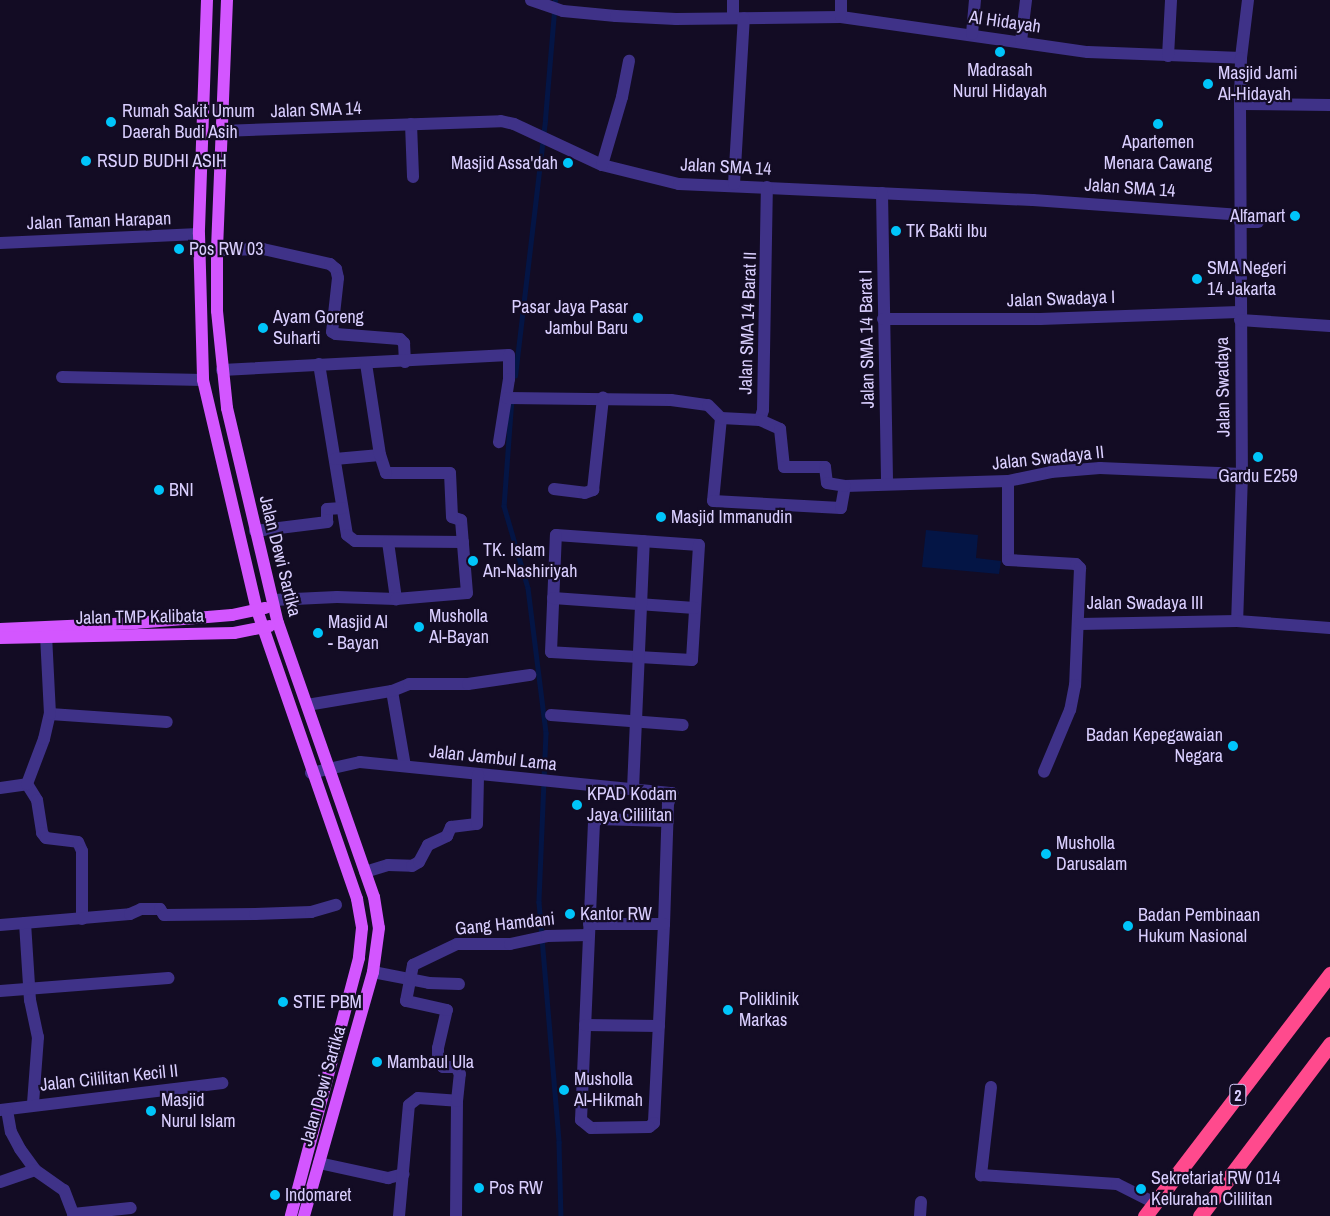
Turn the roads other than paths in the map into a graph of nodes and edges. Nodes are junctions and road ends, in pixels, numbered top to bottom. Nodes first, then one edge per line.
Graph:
1 (207, 0) edge
2 (227, 0) edge
3 (733, 0) edge
4 (840, 0) edge
5 (975, 0) edge
6 (1026, 0) edge
7 (1171, 0) edge
8 (1248, 0) edge
9 (536, 1) edge
10 (557, 5) edge
11 (841, 17) junction
12 (738, 18) junction
13 (972, 34) junction
14 (1021, 41) junction
15 (1168, 56) junction
16 (1241, 58) junction
17 (629, 61) dead end
18 (1240, 104) junction
19 (1330, 105) edge
20 (411, 124) junction
21 (221, 131) junction
22 (602, 165) junction
23 (413, 177) dead end
24 (734, 184) junction
25 (767, 187) junction
26 (882, 193) junction
27 (1240, 218) junction
28 (1258, 222) dead end
29 (199, 234) junction
30 (0, 243) edge
31 (217, 250) junction
32 (1240, 316) junction
33 (884, 319) junction
34 (1330, 326) edge
35 (404, 362) junction
36 (366, 363) junction
37 (319, 364) junction
38 (222, 370) junction
39 (62, 377) dead end
40 (203, 380) junction
41 (511, 398) junction
42 (603, 398) junction
43 (721, 418) junction
44 (760, 420) junction
45 (500, 442) dead end
46 (380, 455) junction
47 (335, 459) junction
48 (1242, 474) junction
49 (1008, 481) junction
50 (887, 484) junction
51 (845, 486) junction
52 (554, 489) dead end
53 (342, 508) junction
54 (256, 532) junction
55 (644, 541) junction
56 (388, 542) junction
57 (463, 542) junction
58 (553, 598) junction
59 (396, 600) junction
60 (273, 603) junction
61 (641, 604) junction
62 (695, 608) junction
63 (257, 610) junction
64 (1237, 621) junction
65 (278, 623) junction
66 (1080, 624) junction
67 (262, 628) junction
68 (1330, 628) edge
69 (0, 629) edge
70 (46, 636) junction
71 (0, 638) edge
72 (639, 657) junction
73 (530, 676) dead end
74 (392, 691) junction
75 (307, 705) junction
76 (50, 714) junction
77 (551, 715) dead end
78 (636, 721) junction
79 (167, 722) dead end
80 (683, 725) dead end
81 (405, 766) junction
82 (328, 767) junction
83 (1044, 772) dead end
84 (311, 773) junction
85 (478, 775) junction
86 (27, 784) junction
87 (0, 788) edge
88 (633, 789) junction
89 (668, 821) junction
90 (365, 872) junction
91 (336, 905) dead end
92 (82, 919) junction
93 (25, 923) junction
94 (664, 924) junction
95 (0, 926) edge
96 (589, 929) junction
97 (373, 972) junction
98 (1330, 974) edge
99 (169, 978) dead end
100 (408, 978) junction
101 (459, 984) dead end
102 (28, 987) junction
103 (0, 991) edge
104 (586, 1025) junction
105 (659, 1026) junction
106 (1330, 1044) edge
107 (222, 1083) dead end
108 (991, 1087) dead end
109 (457, 1101) junction
110 (33, 1104) junction
111 (3, 1110) edge
112 (6, 1134) edge
113 (319, 1163) junction
114 (35, 1170) junction
115 (404, 1174) junction
116 (0, 1182) edge
117 (921, 1202) dead end
118 (1155, 1203) junction
119 (131, 1208) dead end
120 (74, 1215) edge
121 (291, 1216) edge
122 (304, 1216) edge
123 (399, 1216) edge
124 (456, 1216) edge
125 (920, 1216) edge
126 (1145, 1216) edge
127 (1200, 1216) edge

1 - 29 main road, Jalan Dewi Sartika
2 - 21 main road, Jalan Dewi Sartika
3 - 12 street
4 - 11 street
5 - 13 street
6 - 14 street
7 - 15 street
8 - 16 street, Jalan Swadaya
9 - 10 street, Al Hidayah
10 - 12 street, Al Hidayah
11 - 12 street, Al Hidayah
11 - 13 street, Al Hidayah
12 - 24 street
13 - 14 street, Al Hidayah
14 - 15 street, Al Hidayah
15 - 16 street, Al Hidayah
16 - 18 street, Jalan Swadaya
17 - 22 street
18 - 19 street
18 - 27 street, Jalan Swadaya
20 - 21 street, Jalan SMA 14
20 - 22 street, Jalan SMA 14
20 - 23 street
21 - 31 main road, Jalan Dewi Sartika
22 - 24 street, Jalan SMA 14
24 - 25 street, Jalan SMA 14
25 - 26 street, Jalan SMA 14
25 - 44 street, Jalan SMA 14 Barat II
26 - 27 street, Jalan SMA 14
26 - 33 street, Jalan SMA 14 Barat I
27 - 28 street, Jalan SMA 14
27 - 32 street, Jalan Swadaya
29 - 30 street, Jalan Taman Harapan
29 - 40 main road, Jalan Dewi Sartika
31 - 35 street
31 - 38 main road, Jalan Dewi Sartika
32 - 33 street, Jalan Swadaya I
32 - 34 street, Jalan Swadaya I
32 - 48 street, Jalan Swadaya
33 - 50 street, Jalan SMA 14 Barat I
35 - 36 street
35 - 41 street
36 - 37 street
36 - 46 street
37 - 38 street
37 - 47 street
38 - 54 main road, Jalan Dewi Sartika
39 - 40 street
40 - 63 main road, Jalan Dewi Sartika
41 - 42 street, Jalan SMA 14 Barat II
41 - 45 street
42 - 43 street, Jalan SMA 14 Barat II
42 - 52 street
43 - 44 street, Jalan SMA 14 Barat II
43 - 51 street
44 - 51 street
46 - 47 street
46 - 57 street
47 - 53 street
48 - 49 street, Jalan Swadaya II
48 - 64 street, Jalan Swadaya
49 - 50 street, Jalan Swadaya II
49 - 66 street, Jalan Swadaya III
50 - 51 street
53 - 54 street
53 - 56 street
54 - 60 main road, Jalan Dewi Sartika
55 - 58 street
55 - 61 street
55 - 62 street
56 - 57 street
56 - 59 street
57 - 59 street
58 - 61 street
58 - 72 street
59 - 60 street
60 - 63 main road, Jalan TMP Kalibata
60 - 65 main road, Jalan Dewi Sartika
61 - 62 street
61 - 72 street
62 - 72 street
63 - 67 main road, Jalan Dewi Sartika
63 - 69 main road, Jalan TMP Kalibata
64 - 66 street, Jalan Swadaya III
64 - 68 street
65 - 67 main road, Jalan TMP Kalibata
65 - 75 main road, Jalan Dewi Sartika
66 - 83 street
67 - 70 main road, Jalan TMP Kalibata
67 - 84 main road, Jalan Dewi Sartika
70 - 71 main road, Jalan TMP Kalibata
70 - 76 street
72 - 78 street
73 - 74 street
74 - 75 street
74 - 81 street
75 - 82 main road, Jalan Dewi Sartika
76 - 79 street
76 - 86 street
77 - 78 street
78 - 80 street
78 - 88 street
81 - 82 street, Jalan Jambul Lama
81 - 85 street, Jalan Jambul Lama
82 - 84 street, Jalan Jambul Lama
82 - 90 main road, Jalan Dewi Sartika
84 - 121 main road, Jalan Dewi Sartika
85 - 88 street, Jalan Jambul Lama
85 - 90 street
86 - 87 street
86 - 92 street
88 - 89 street, Jalan Jambul Lama
89 - 94 street
89 - 96 street
90 - 97 main road, Jalan Dewi Sartika
91 - 92 street
92 - 93 street
93 - 95 street
93 - 102 street
94 - 96 street, Gang Hamdani
94 - 105 street
96 - 100 street, Gang Hamdani
96 - 104 street
97 - 100 street
97 - 113 main road, Jalan Dewi Sartika
98 - 118 highway, 2
99 - 102 street
100 - 101 street
100 - 109 street
102 - 103 street
102 - 110 street
104 - 105 street
104 - 105 street
106 - 127 highway
107 - 110 street, Jalan Cililitan Kecil II
108 - 118 street
109 - 115 street
109 - 124 street
110 - 111 street, Jalan Cililitan Kecil II
111 - 112 street
112 - 114 street
113 - 115 street
113 - 122 main road, Jalan Dewi Sartika
114 - 116 street
114 - 120 street
115 - 123 street
117 - 125 street
118 - 126 highway, 2
119 - 120 street

